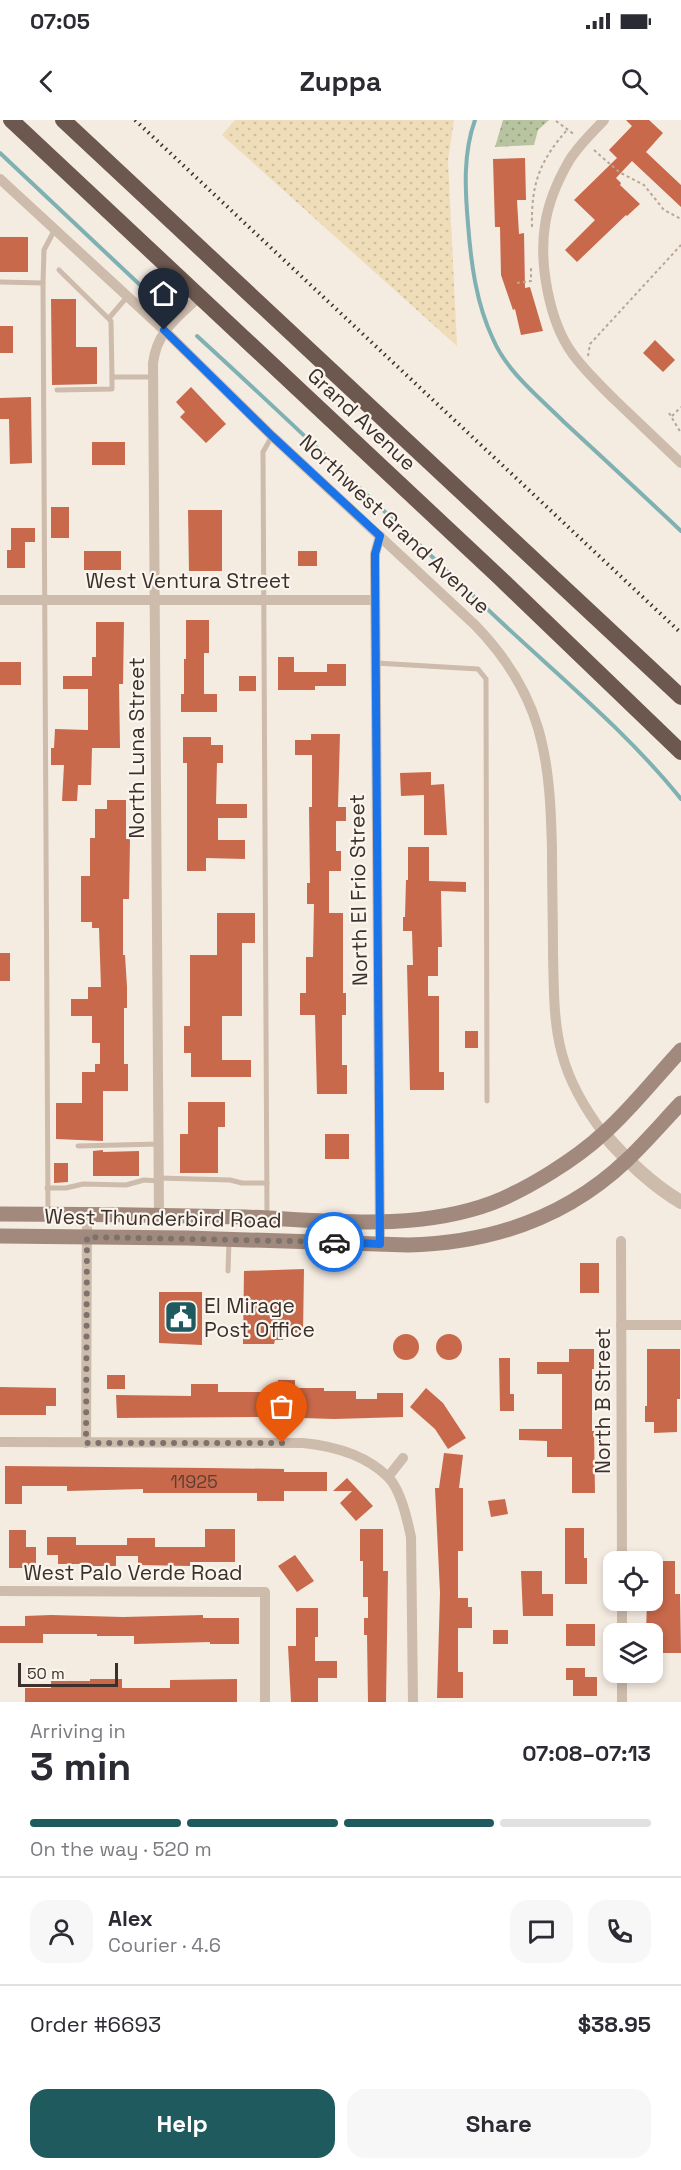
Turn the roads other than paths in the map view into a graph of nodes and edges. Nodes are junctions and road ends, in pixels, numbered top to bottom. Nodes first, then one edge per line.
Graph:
1 (11, 120) edge
2 (63, 120) edge
3 (604, 120) edge
4 (0, 179) edge
5 (55, 230) junction
6 (59, 270) dead end
7 (0, 282) edge
8 (43, 283) junction
9 (127, 297) junction
10 (199, 297) junction
11 (109, 318) junction
12 (164, 330) junction
13 (112, 377) junction
14 (153, 377) junction
15 (57, 390) dead end
16 (272, 436) junction
17 (681, 463) edge
18 (380, 536) junction
19 (155, 599) junction
20 (0, 600) edge
21 (44, 600) junction
22 (264, 600) junction
23 (375, 600) junction
24 (376, 663) junction
25 (681, 697) edge
26 (681, 752) edge
27 (681, 1050) edge
28 (487, 1101) dead end
29 (681, 1103) edge
30 (604, 1134) junction
31 (159, 1144) junction
32 (78, 1146) dead end
33 (627, 1160) junction
34 (159, 1179) junction
35 (267, 1183) junction
36 (47, 1188) junction
37 (681, 1202) edge
38 (0, 1214) edge
39 (48, 1214) junction
40 (87, 1215) junction
41 (159, 1215) junction
42 (267, 1218) junction
43 (380, 1222) junction
44 (0, 1236) edge
45 (87, 1237) junction
46 (229, 1239) junction
47 (621, 1241) dead end
48 (380, 1244) junction
49 (228, 1271) dead end
50 (681, 1324) edge
51 (621, 1325) junction
52 (0, 1443) edge
53 (86, 1443) junction
54 (403, 1458) dead end
55 (388, 1477) junction
56 (622, 1551) edge
57 (0, 1591) edge
58 (622, 1683) edge
59 (265, 1702) edge
60 (413, 1702) edge
61 (622, 1702) edge

1 - 10 highway, Grand Avenue
2 - 25 highway, Grand Avenue
3 - 17 street
4 - 5 street, Northwest Grand Avenue
5 - 8 lane
5 - 9 street, Northwest Grand Avenue
6 - 11 lane
7 - 8 lane
8 - 21 lane
9 - 11 lane
9 - 12 street, Northwest Grand Avenue
10 - 12 street, North Luna Street
10 - 26 highway, Grand Avenue
11 - 13 lane
12 - 14 street, North Luna Street
12 - 16 street, Northwest Grand Avenue
13 - 14 lane
13 - 15 lane
14 - 19 street, North Luna Street
16 - 18 street, Northwest Grand Avenue
16 - 22 lane
18 - 23 street, North El Frio Street
18 - 30 street, Northwest Grand Avenue
19 - 21 street, West Ventura Street
19 - 22 street, West Ventura Street
19 - 31 street, North Luna Street
20 - 21 street, West Ventura Street
21 - 36 lane
22 - 23 street, West Ventura Street
22 - 35 lane
23 - 24 street, North El Frio Street
24 - 28 lane
24 - 43 street, North El Frio Street
27 - 30 main road, West Thunderbird Road
29 - 33 main road, West Thunderbird Road
30 - 33 street
30 - 43 main road, West Thunderbird Road
31 - 32 lane
31 - 34 street, North Luna Street
33 - 37 street
33 - 48 main road, West Thunderbird Road
34 - 35 lane
34 - 36 lane
34 - 41 street, North Luna Street
35 - 42 lane
36 - 39 lane
38 - 39 main road, West Thunderbird Road
39 - 40 main road, West Thunderbird Road
40 - 41 main road, West Thunderbird Road
40 - 45 street
41 - 42 main road, West Thunderbird Road
42 - 43 main road, West Thunderbird Road
43 - 48 street, North El Frio Street
44 - 45 main road, West Thunderbird Road
45 - 46 main road, West Thunderbird Road
45 - 53 street
46 - 48 main road, West Thunderbird Road
46 - 49 lane
47 - 51 street, North B Street
50 - 51 street
51 - 56 street, North B Street
52 - 53 street
53 - 55 street
54 - 55 street
55 - 60 street
57 - 59 street, West Palo Verde Road
58 - 61 street

